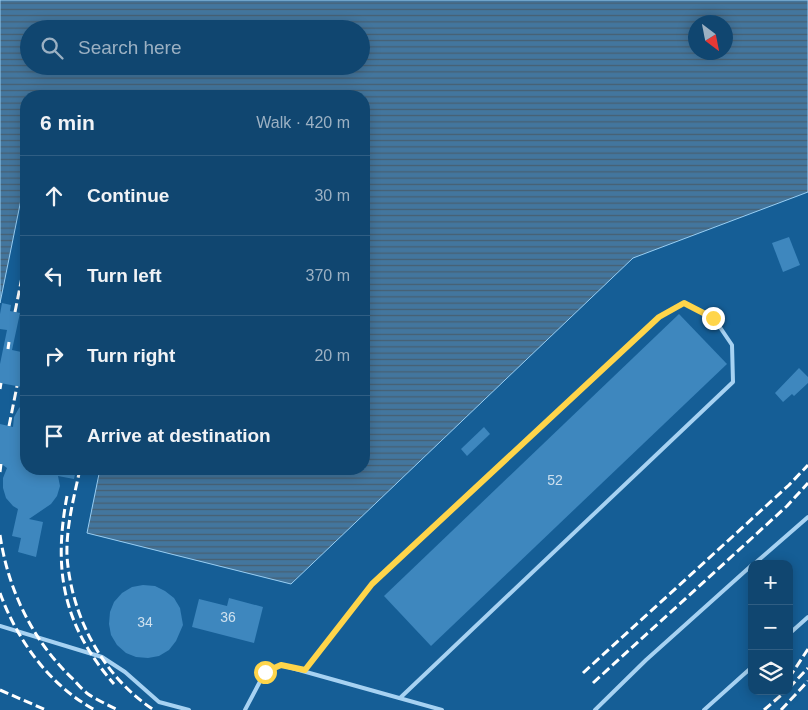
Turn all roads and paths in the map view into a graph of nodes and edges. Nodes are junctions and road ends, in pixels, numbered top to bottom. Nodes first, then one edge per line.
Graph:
1 (808, 517) edge
2 (759, 560) edge
3 (748, 569) edge
4 (808, 617) edge
5 (0, 626) edge
6 (793, 630) edge
7 (305, 670) junction
8 (748, 671) edge
9 (400, 698) junction
10 (188, 710) edge
11 (246, 710) edge
12 (442, 710) edge
13 (595, 710) edge
14 (704, 710) edge

1 - 2 lane
3 - 13 lane
4 - 6 lane
5 - 10 lane
7 - 9 lane
7 - 9 lane
7 - 11 lane
8 - 14 lane
9 - 12 lane

